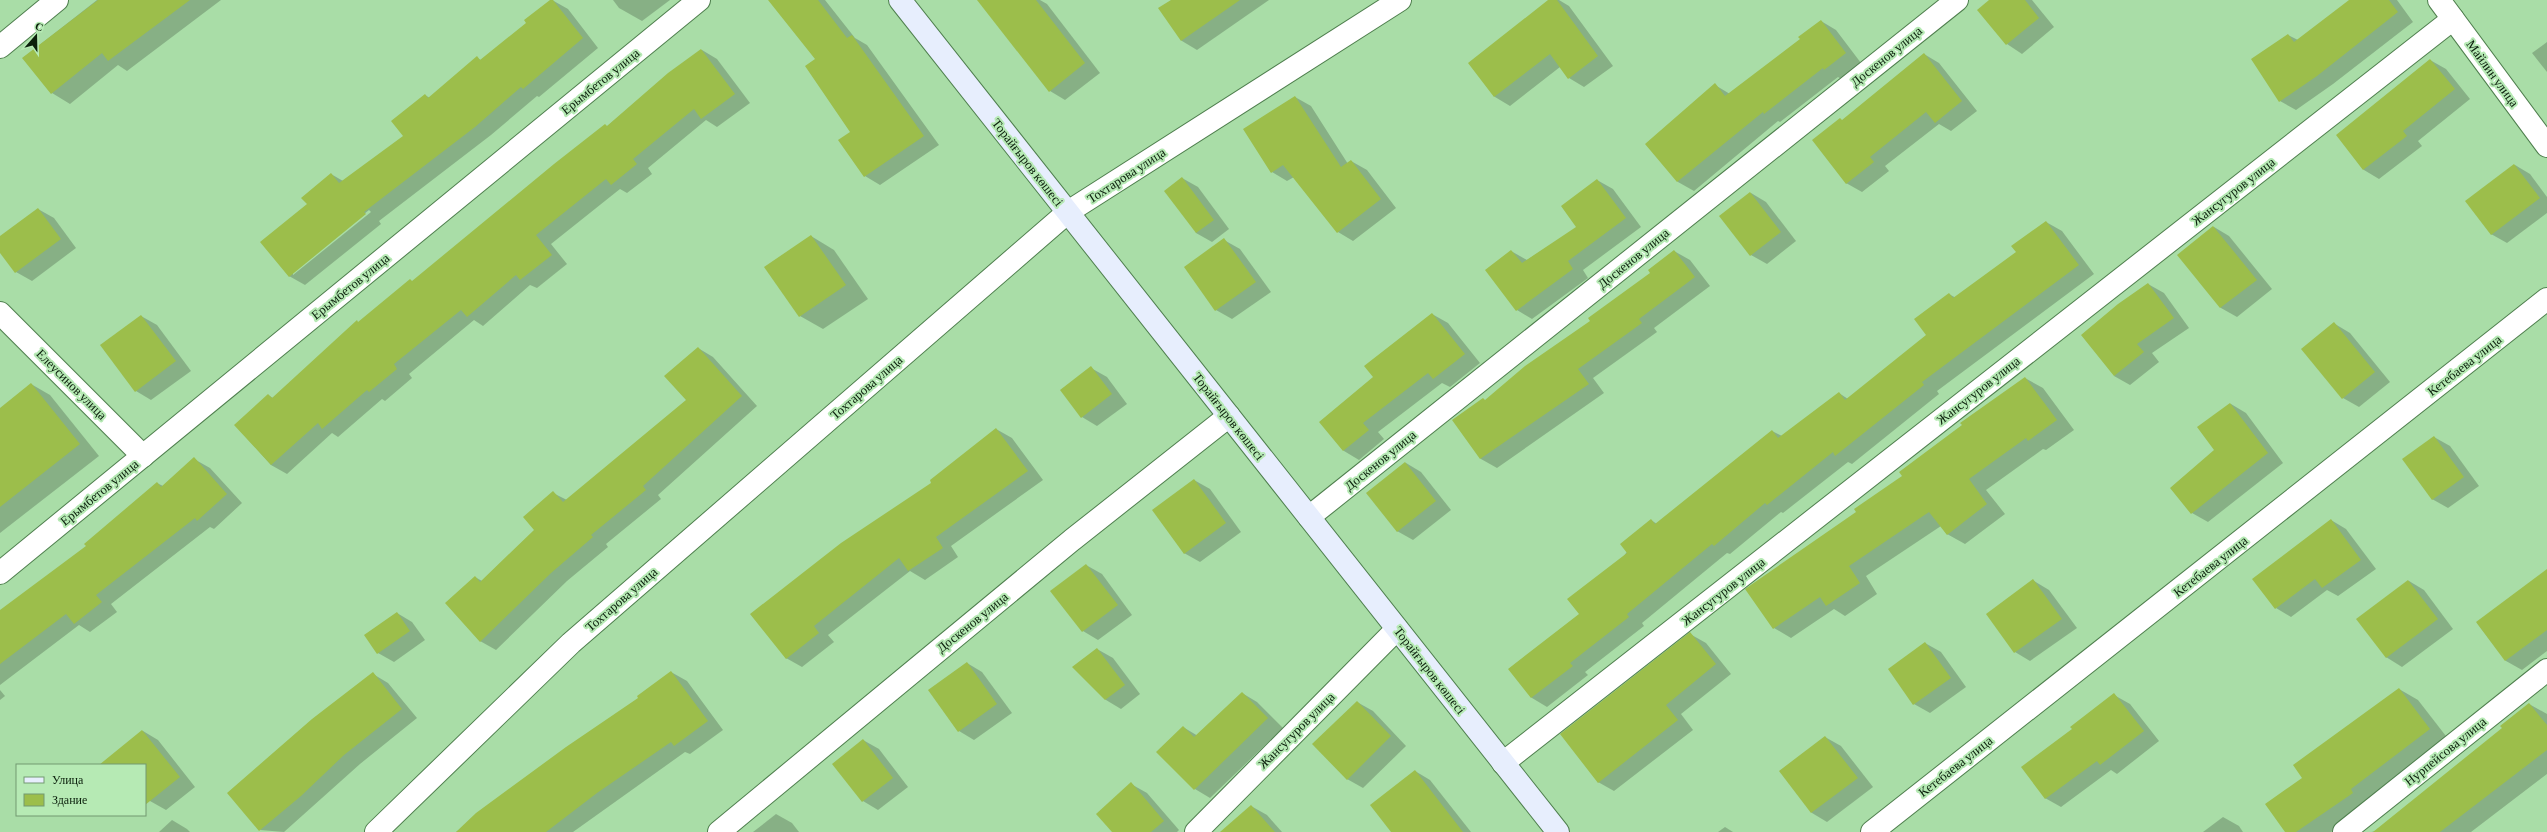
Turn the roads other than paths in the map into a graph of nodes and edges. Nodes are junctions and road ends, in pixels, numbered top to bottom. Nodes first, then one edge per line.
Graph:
1 (57, 0) edge
2 (699, 0) edge
3 (900, 0) edge
4 (1400, 0) edge
5 (1957, 0) edge
6 (2440, 0) edge
7 (2454, 19) junction
8 (0, 47) edge
9 (2547, 146) edge
10 (1068, 212) junction
11 (2547, 299) edge
12 (0, 313) edge
13 (1229, 416) junction
14 (143, 456) junction
15 (1309, 517) junction
16 (0, 573) edge
17 (1397, 629) junction
18 (2547, 670) edge
19 (1503, 763) junction
20 (376, 832) edge
21 (719, 832) edge
22 (1196, 832) edge
23 (1558, 832) edge
24 (1872, 832) edge
25 (2344, 832) edge

1 - 8 street
2 - 14 street, Ерымбетов улица
3 - 10 street, Торайғыров көшесі
4 - 10 street, Тохтарова улица
5 - 15 street, Доскенов улица
6 - 7 street, Майлин улица
7 - 9 street, Майлин улица
7 - 19 street, Жансугуров улица
10 - 13 street, Торайғыров көшесі
10 - 20 street, Тохтарова улица
11 - 24 street, Кетебаева улица
12 - 14 street, Елеусинов улица
13 - 15 street, Торайғыров көшесі
13 - 21 street, Доскенов улица
14 - 16 street, Ерымбетов улица
15 - 17 street, Торайғыров көшесі
17 - 19 street, Торайғыров көшесі
17 - 22 street, Жансугуров улица
18 - 25 street, Нурпейсова улица
19 - 23 street, Торайғыров көшесі

